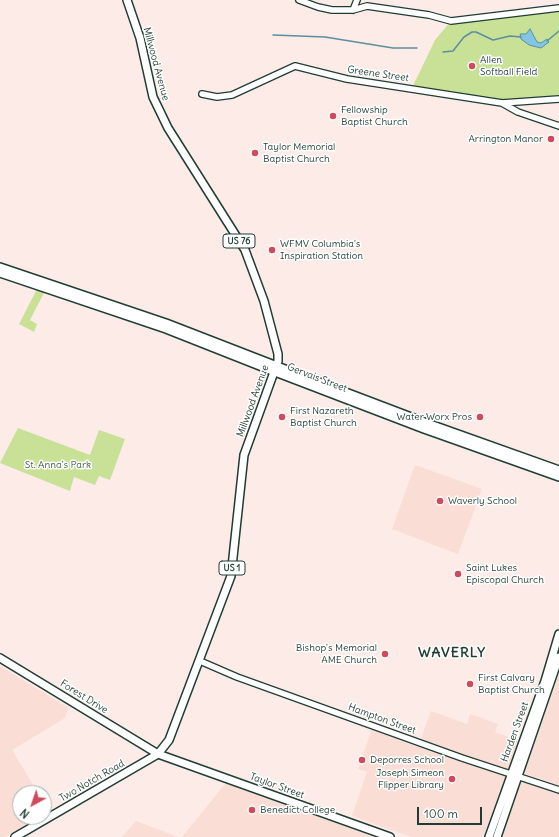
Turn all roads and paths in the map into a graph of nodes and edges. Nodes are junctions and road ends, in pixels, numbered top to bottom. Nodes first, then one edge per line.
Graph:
1 (127, 0) edge
2 (299, 0) edge
3 (357, 0) edge
4 (559, 8) edge
5 (353, 10) junction
6 (202, 94) dead end
7 (559, 99) edge
8 (502, 103) junction
9 (559, 126) edge
10 (0, 267) edge
11 (0, 273) edge
12 (276, 369) junction
13 (559, 470) edge
14 (559, 477) edge
15 (559, 634) edge
16 (559, 657) edge
17 (0, 658) edge
18 (200, 661) junction
19 (158, 754) junction
20 (514, 776) junction
21 (559, 790) edge
22 (15, 837) edge
23 (390, 837) edge
24 (489, 837) edge
25 (497, 837) edge

1 - 12 main road, Millwood Avenue / US 76
2 - 5 street
3 - 5 street
4 - 5 street
6 - 8 street, Greene Street
7 - 8 street, Greene Street
8 - 9 street
10 - 12 main road, Gervais Street
11 - 12 main road, Gervais Street
12 - 13 main road, Gervais Street
12 - 14 main road, Gervais Street
12 - 18 main road, Millwood Avenue / US 1
15 - 20 main road, Harden Street
16 - 20 main road, Harden Street
17 - 19 main road, Forest Drive
18 - 19 main road, Millwood Avenue / US 1
18 - 20 street, Hampton Street
19 - 22 main road, Two Notch Road / US 1
19 - 23 main road, Taylor Street
20 - 21 street, Hampton Street
20 - 24 main road, Harden Street
20 - 25 main road, Harden Street

